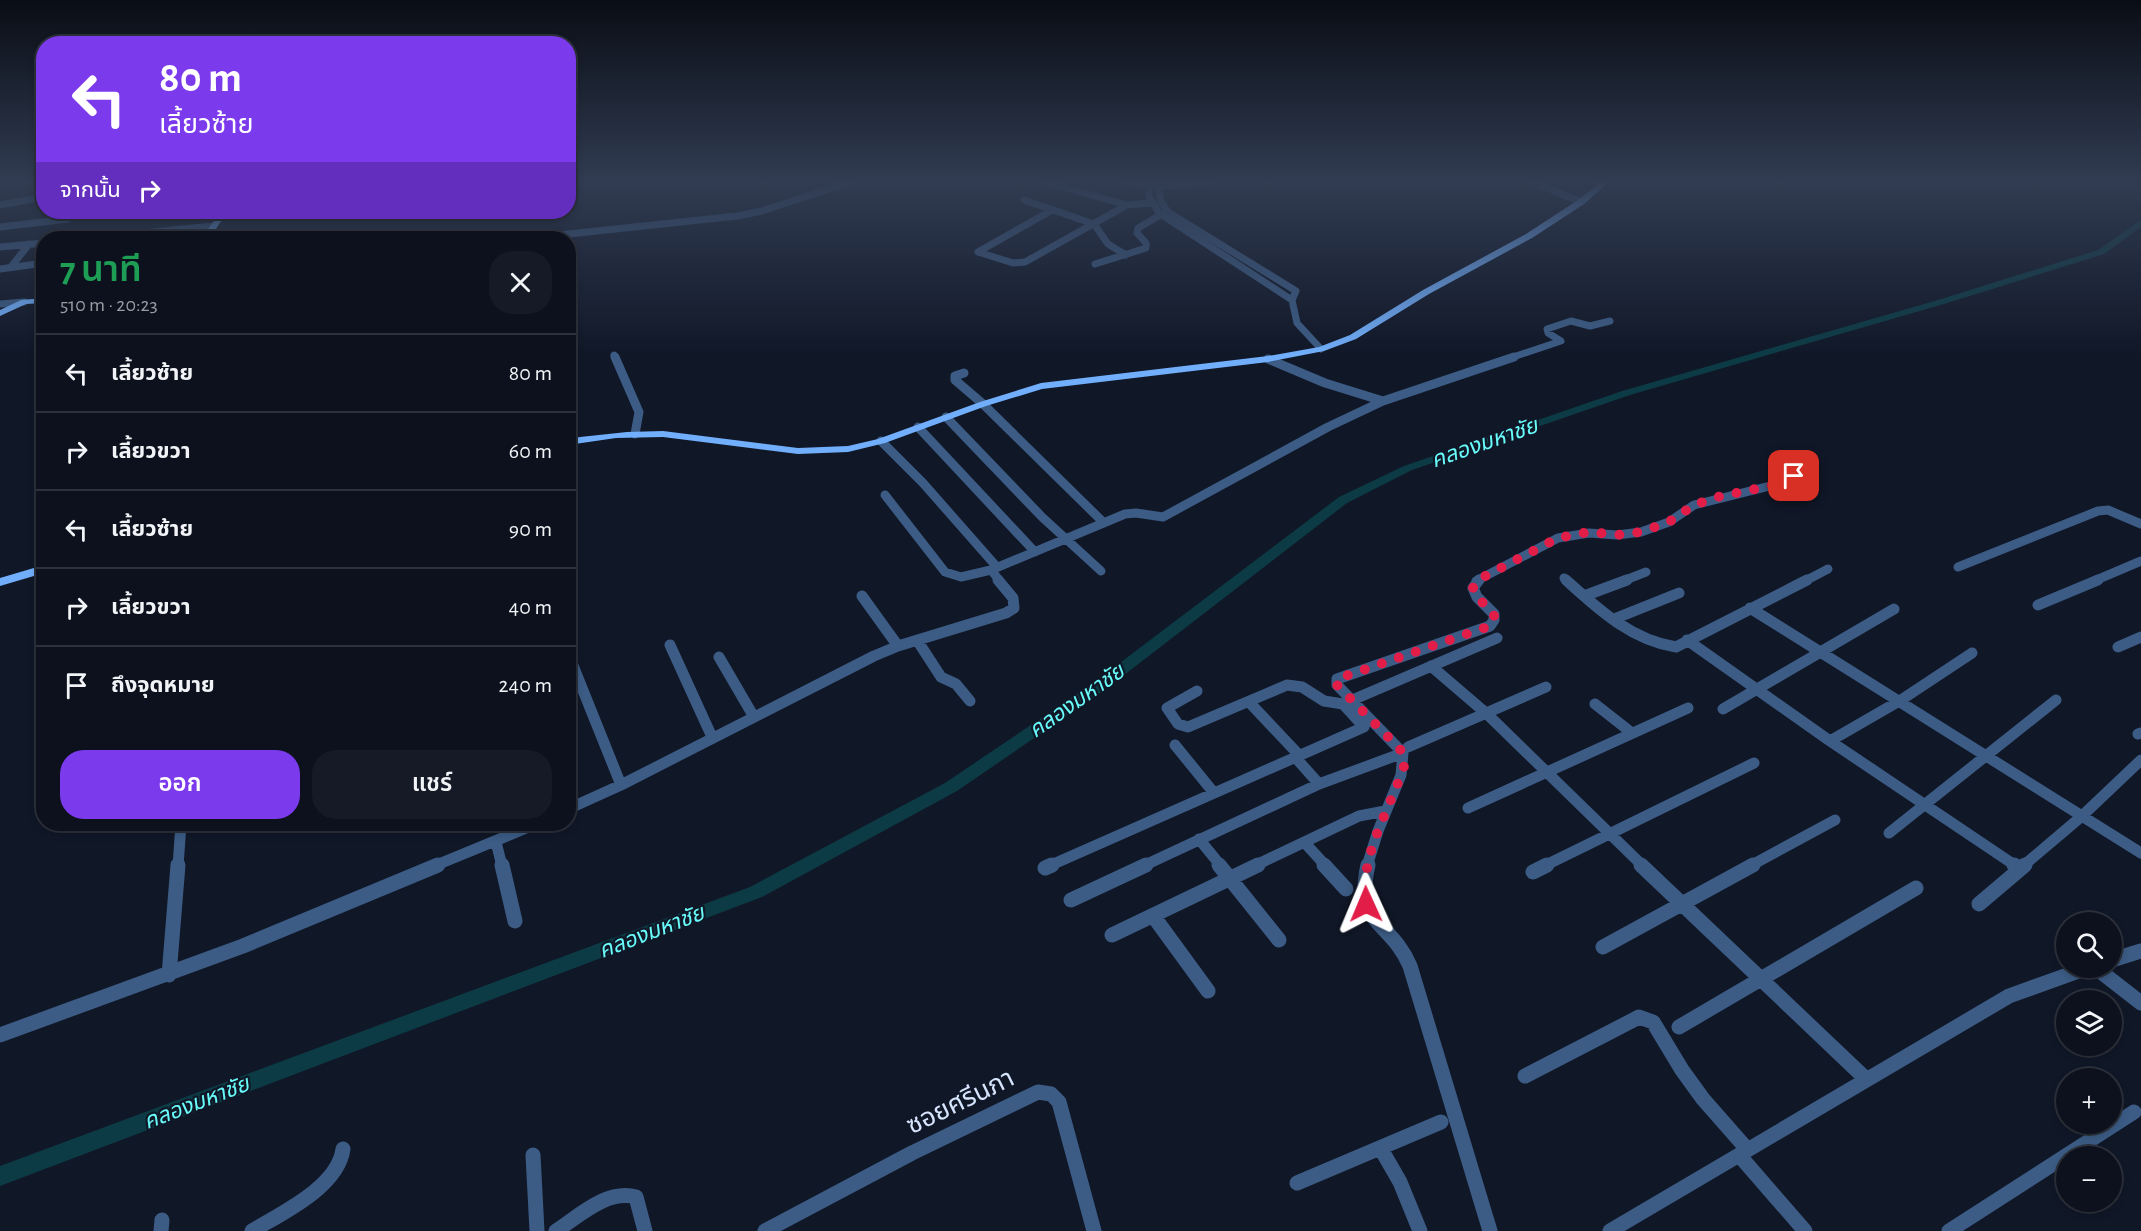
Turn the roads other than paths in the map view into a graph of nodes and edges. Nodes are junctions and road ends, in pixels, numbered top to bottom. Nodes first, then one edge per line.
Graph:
1 (998, 240) edge
2 (1064, 240) edge
3 (1106, 240) edge
4 (1144, 240) edge
5 (1204, 240) edge
6 (1521, 240) edge
7 (29, 244) junction
8 (36, 244) edge
9 (0, 247) edge
10 (1126, 255) junction
11 (1095, 264) dead end
12 (36, 265) edge
13 (11, 267) junction
14 (0, 269) edge
15 (36, 301) edge
16 (1, 310) edge
17 (1610, 321) dead end
18 (1322, 349) junction
19 (614, 355) dead end
20 (1268, 359) junction
21 (964, 373) dead end
22 (1383, 401) junction
23 (983, 404) junction
24 (946, 417) junction
25 (918, 427) junction
26 (635, 434) junction
27 (576, 440) edge
28 (881, 441) junction
29 (1794, 476) dead end
30 (885, 495) dead end
31 (1104, 523) junction
32 (2141, 524) edge
33 (1067, 540) junction
34 (1035, 552) junction
35 (2141, 561) edge
36 (1958, 567) dead end
37 (994, 568) junction
38 (1828, 569) dead end
39 (36, 571) edge
40 (1101, 571) dead end
41 (1646, 572) dead end
42 (1564, 578) dead end
43 (0, 582) edge
44 (1679, 593) dead end
45 (862, 596) dead end
46 (1584, 596) junction
47 (2038, 606) dead end
48 (1750, 608) junction
49 (1894, 609) dead end
50 (1614, 619) junction
51 (2141, 637) edge
52 (1497, 638) dead end
53 (917, 640) junction
54 (1687, 640) junction
55 (670, 645) dead end
56 (898, 646) junction
57 (2118, 647) dead end
58 (1821, 651) junction
59 (1972, 653) dead end
60 (719, 657) dead end
61 (1431, 666) junction
62 (576, 673) edge
63 (1546, 687) dead end
64 (1755, 690) junction
65 (1197, 691) dead end
66 (1900, 700) junction
67 (2056, 700) dead end
68 (970, 701) dead end
69 (1249, 702) junction
70 (1347, 702) junction
71 (1595, 704) dead end
72 (1688, 708) dead end
73 (1723, 709) dead end
74 (1487, 714) junction
75 (754, 717) junction
76 (1632, 733) junction
77 (712, 737) junction
78 (1830, 741) junction
79 (1175, 746) dead end
80 (1405, 750) junction
81 (1986, 754) junction
82 (1297, 756) junction
83 (2141, 760) edge
84 (1754, 763) dead end
85 (1545, 773) junction
86 (1319, 784) junction
87 (621, 785) junction
88 (1214, 793) junction
89 (1924, 804) junction
90 (576, 805) edge
91 (1468, 808) dead end
92 (1385, 811) junction
93 (2082, 816) junction
94 (1835, 820) dead end
95 (180, 831) edge
96 (520, 831) edge
97 (1889, 833) dead end
98 (1610, 834) junction
99 (1199, 839) junction
100 (496, 842) junction
101 (1305, 843) junction
102 (2141, 853) edge
103 (1045, 868) dead end
104 (2020, 869) junction
105 (1533, 872) dead end
106 (1231, 877) junction
107 (1916, 888) dead end
108 (1346, 889) dead end
109 (1071, 900) dead end
110 (1684, 903) junction
111 (1979, 904) dead end
112 (1154, 917) junction
113 (515, 921) dead end
114 (1112, 935) dead end
115 (1279, 940) dead end
116 (1603, 947) dead end
117 (2141, 951) edge
118 (2122, 957) edge
119 (169, 975) junction
120 (2059, 978) edge
121 (2109, 978) edge
122 (1760, 979) junction
123 (1208, 991) dead end
124 (2141, 1003) edge
125 (1679, 1027) dead end
126 (0, 1035) edge
127 (1525, 1076) dead end
128 (1866, 1079) junction
129 (2134, 1112) dead end
130 (1441, 1122) dead end
131 (343, 1149) dead end
132 (1381, 1149) junction
133 (1743, 1152) junction
134 (533, 1155) dead end
135 (1297, 1183) dead end
136 (252, 1231) edge
137 (537, 1231) edge
138 (556, 1231) edge
139 (645, 1231) edge
140 (765, 1231) edge
141 (1094, 1231) edge
142 (1420, 1231) edge
143 (1490, 1231) edge
144 (1610, 1231) edge
145 (1805, 1231) edge
146 (1949, 1231) edge

1 - 2 street
3 - 10 street
4 - 10 street
5 - 18 street
6 - 18 street
7 - 8 street
7 - 9 street
7 - 13 street
10 - 11 street
12 - 13 street
13 - 14 street
15 - 16 street
17 - 22 street
18 - 20 street
19 - 26 street
20 - 22 street
20 - 23 street
21 - 23 street
22 - 31 street
23 - 24 street
23 - 31 street
24 - 25 street
24 - 33 street
25 - 28 street
25 - 34 street
26 - 27 street
26 - 28 street
28 - 37 street
29 - 70 street
30 - 37 street
31 - 33 street
32 - 36 street
33 - 34 street
33 - 40 street
34 - 37 street
35 - 47 street
37 - 53 street
38 - 48 street
39 - 43 street
41 - 46 street
42 - 46 street
44 - 50 street
45 - 56 street
46 - 50 street
48 - 54 street
48 - 58 street
49 - 58 street
50 - 54 street
51 - 57 street
52 - 61 street
53 - 56 street
53 - 68 street
54 - 64 street
55 - 77 street
56 - 75 street
58 - 64 street
58 - 66 street
59 - 66 street
60 - 75 street
61 - 70 street
61 - 74 street
62 - 87 street
63 - 74 street
64 - 73 street
64 - 78 street
65 - 69 street
66 - 78 street
66 - 81 street
67 - 81 street
69 - 70 street
69 - 82 street
70 - 80 street
70 - 82 street
71 - 76 street
72 - 76 street
74 - 80 street
74 - 85 street
75 - 77 street
76 - 85 street
77 - 87 street
78 - 89 street
79 - 88 street
80 - 86 street
80 - 92 street
81 - 89 street
81 - 93 street
82 - 86 street
82 - 88 street
83 - 93 street
84 - 98 street
85 - 91 street
85 - 98 street
86 - 99 street
87 - 90 street
88 - 103 street
89 - 97 street
89 - 104 street
92 - 101 street
92 - 143 street
93 - 102 street
93 - 104 street
94 - 110 street
95 - 119 street
96 - 100 street
98 - 105 street
98 - 110 street
99 - 106 street
99 - 109 street
100 - 113 street
100 - 119 street
101 - 106 street
101 - 108 street
104 - 111 street
106 - 112 street
106 - 115 street
107 - 122 street
110 - 116 street
110 - 122 street
112 - 114 street
112 - 123 street
117 - 118 street
119 - 126 street
120 - 128 street
121 - 124 street
122 - 125 street
122 - 128 street
127 - 133 street
128 - 133 street
129 - 146 street
130 - 132 street
131 - 136 street
132 - 135 street
132 - 142 street
133 - 144 street
133 - 145 street
134 - 137 street
138 - 139 street
140 - 141 street, ซอยศรีนภา

